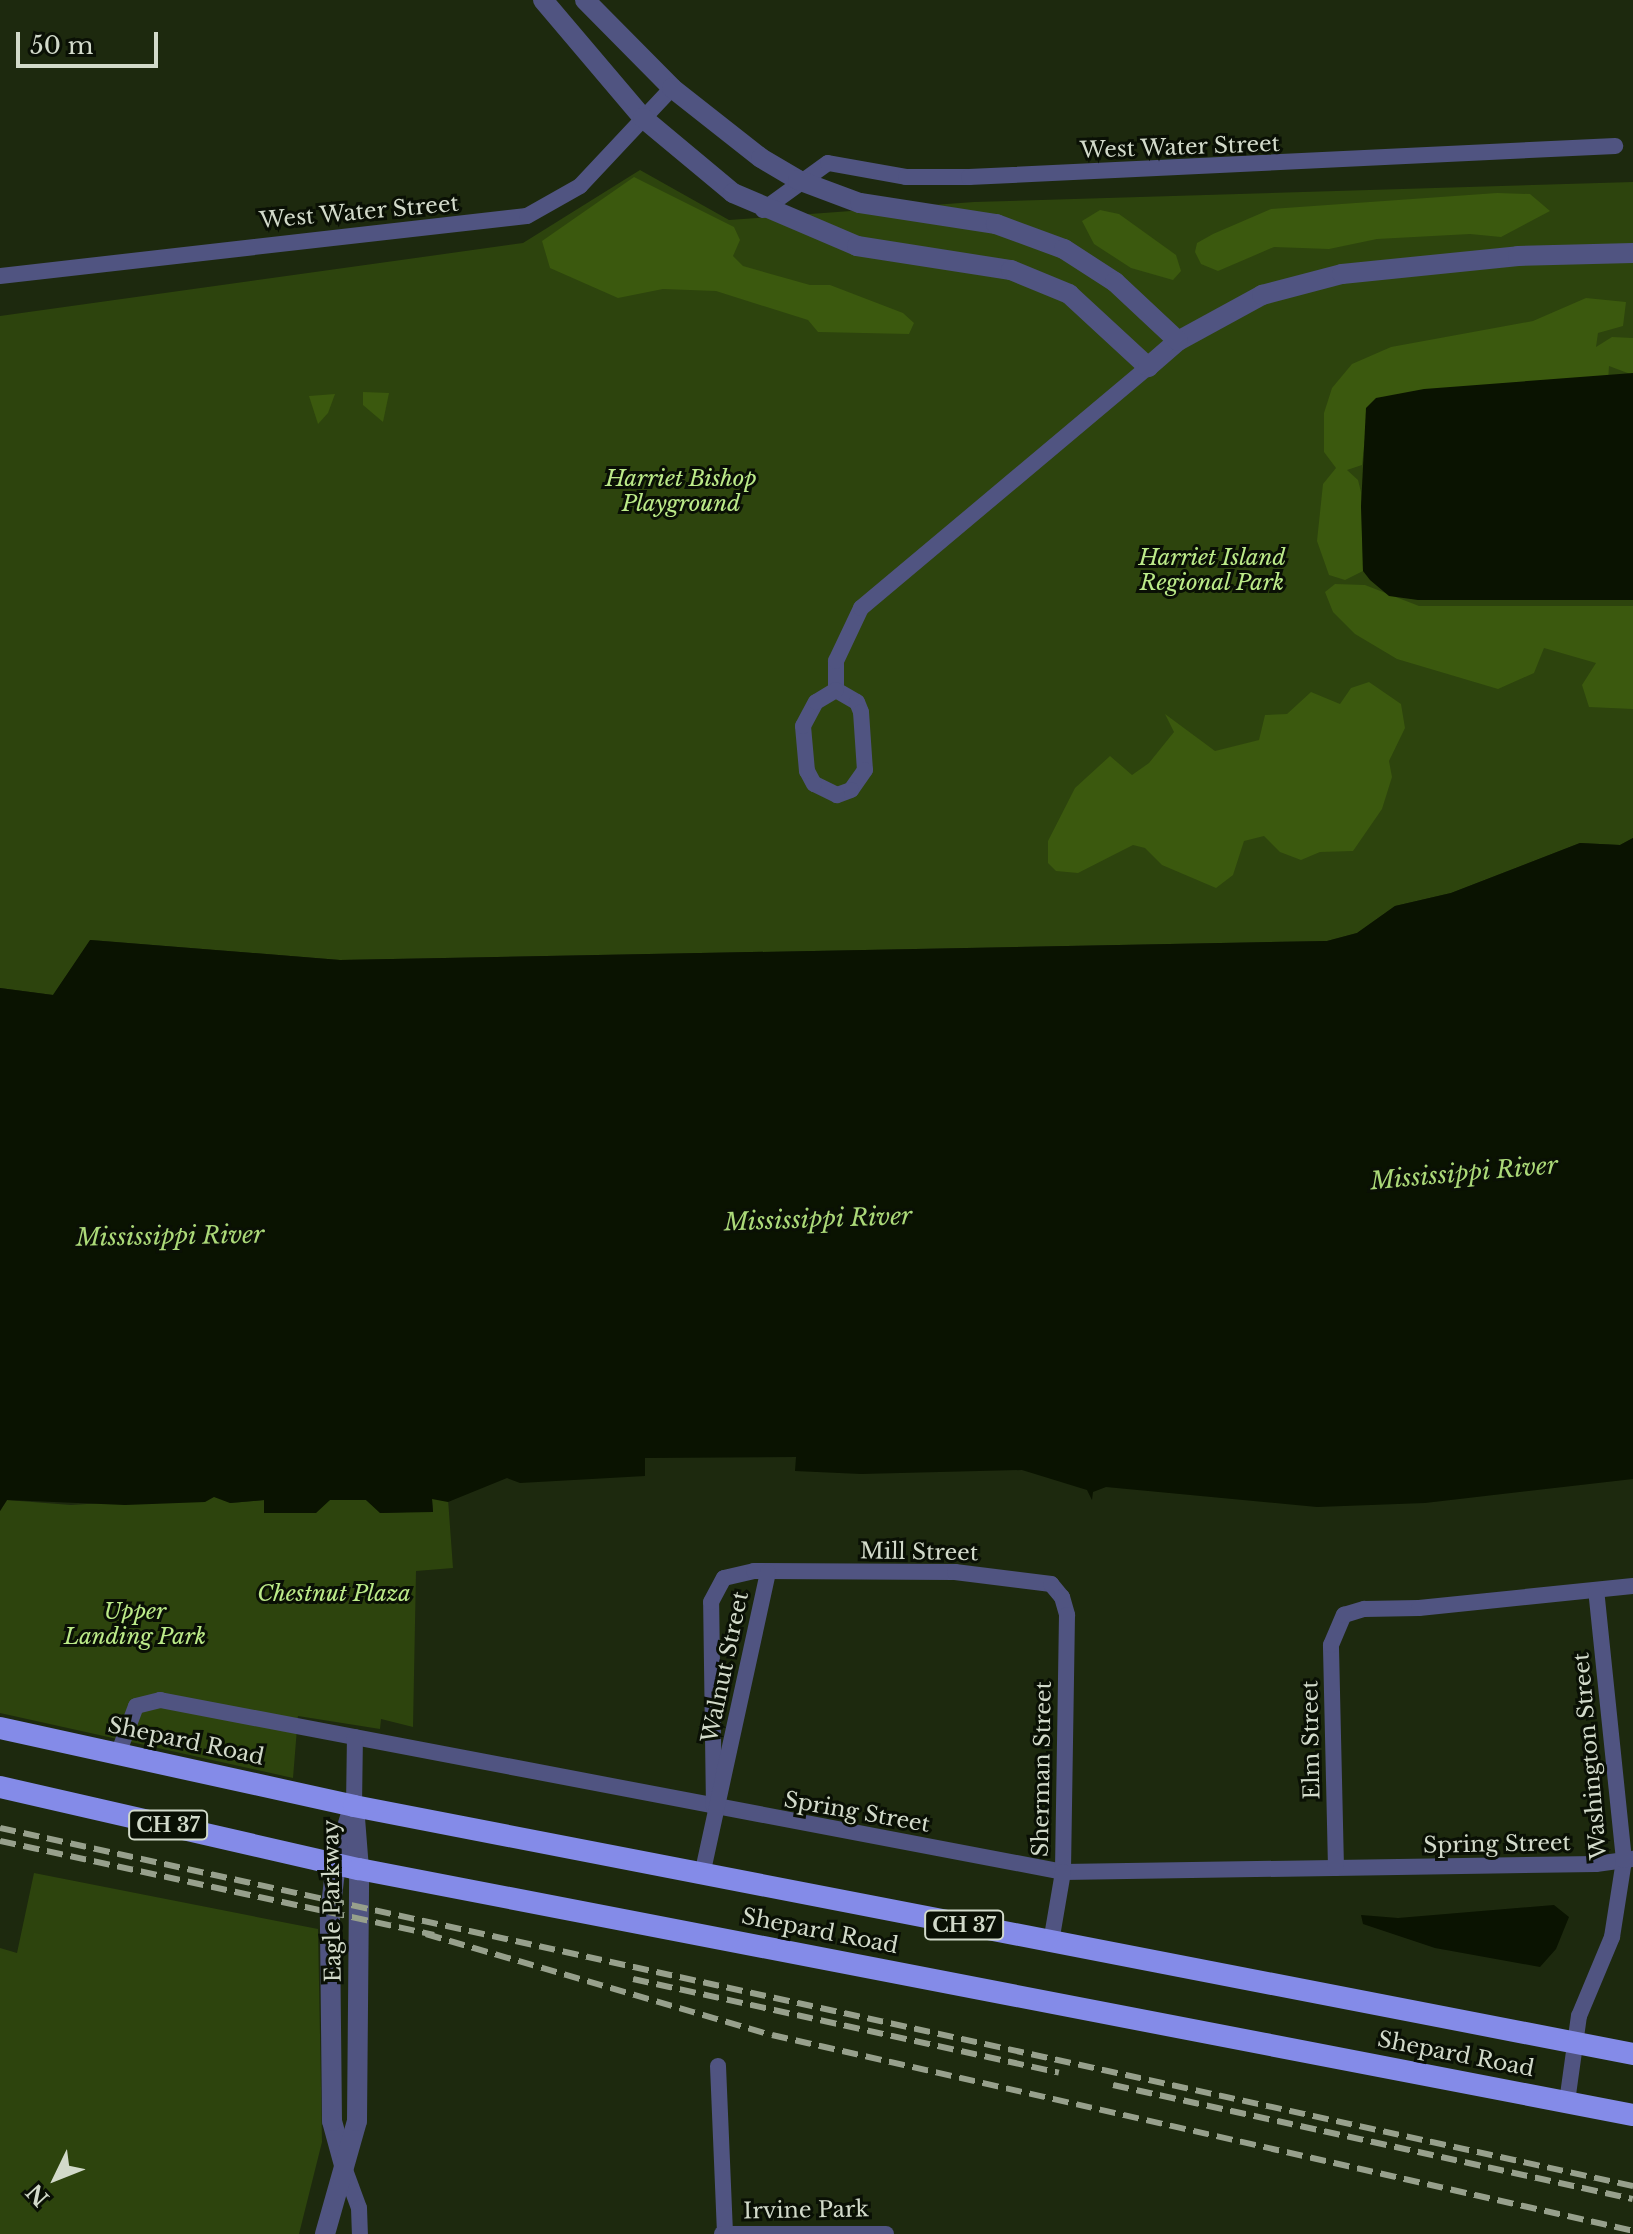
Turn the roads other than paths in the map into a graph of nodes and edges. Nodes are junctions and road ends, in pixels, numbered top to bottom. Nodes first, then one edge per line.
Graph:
1 (543, 0) edge
2 (585, 0) edge
3 (672, 88) junction
4 (643, 118) junction
5 (1615, 146) dead end
6 (798, 180) junction
7 (763, 210) junction
8 (1633, 253) edge
9 (0, 276) edge
10 (1178, 341) junction
11 (1148, 367) junction
12 (836, 690) junction
13 (768, 1572) junction
14 (1633, 1586) edge
15 (1596, 1590) junction
16 (1062, 1597) joint
17 (0, 1728) edge
18 (355, 1737) junction
19 (118, 1754) junction
20 (0, 1787) edge
21 (354, 1806) junction
22 (714, 1808) junction
23 (1628, 1859) edge
24 (336, 1863) junction
25 (1336, 1868) junction
26 (359, 1869) junction
27 (1063, 1872) junction
28 (702, 1875) junction
29 (1051, 1942) junction
30 (1574, 2043) junction
31 (1633, 2054) edge
32 (718, 2066) dead end
33 (1567, 2102) junction
34 (1633, 2115) edge
35 (345, 2170) junction
36 (325, 2234) edge
37 (360, 2234) edge
38 (724, 2234) edge
39 (886, 2234) edge

1 - 4 street
2 - 3 street
3 - 4 street, West Water Street
3 - 6 street
4 - 7 street
4 - 9 street, West Water Street
5 - 6 street, West Water Street
6 - 7 street, West Water Street
6 - 10 street
7 - 11 street
8 - 10 street
10 - 11 street
11 - 12 street
12 - 12 street
13 - 16 street, Mill Street
13 - 22 street, Walnut Street
13 - 22 street, Walnut Street
14 - 15 street
15 - 23 street, Washington Street
15 - 25 street, Elm Street
16 - 27 street, Sherman Street
17 - 19 highway, Shepard Road / CH 37
18 - 19 street, Spring Street
18 - 21 street
18 - 22 street, Spring Street
19 - 21 highway, Shepard Road / CH 37
20 - 24 highway, Shepard Road / CH 37
21 - 24 street, Eagle Parkway
21 - 26 street, Eagle Parkway
21 - 28 highway, Shepard Road / CH 37
22 - 27 street, Spring Street
22 - 28 street, Walnut Street
23 - 25 street, Spring Street
23 - 30 street, Washington Street
24 - 26 highway, Shepard Road
24 - 35 street, Eagle Parkway
25 - 27 street, Spring Street
26 - 33 highway, Shepard Road
26 - 35 street, Eagle Parkway
27 - 29 street, Sherman Street
28 - 29 highway, Shepard Road / CH 37
29 - 30 highway, Shepard Road / CH 37
30 - 31 highway, Shepard Road / CH 37
30 - 33 street, Washington Street
32 - 38 street
33 - 34 highway, Shepard Road
35 - 36 street, Eagle Parkway
35 - 37 street
38 - 39 street, Irvine Park

